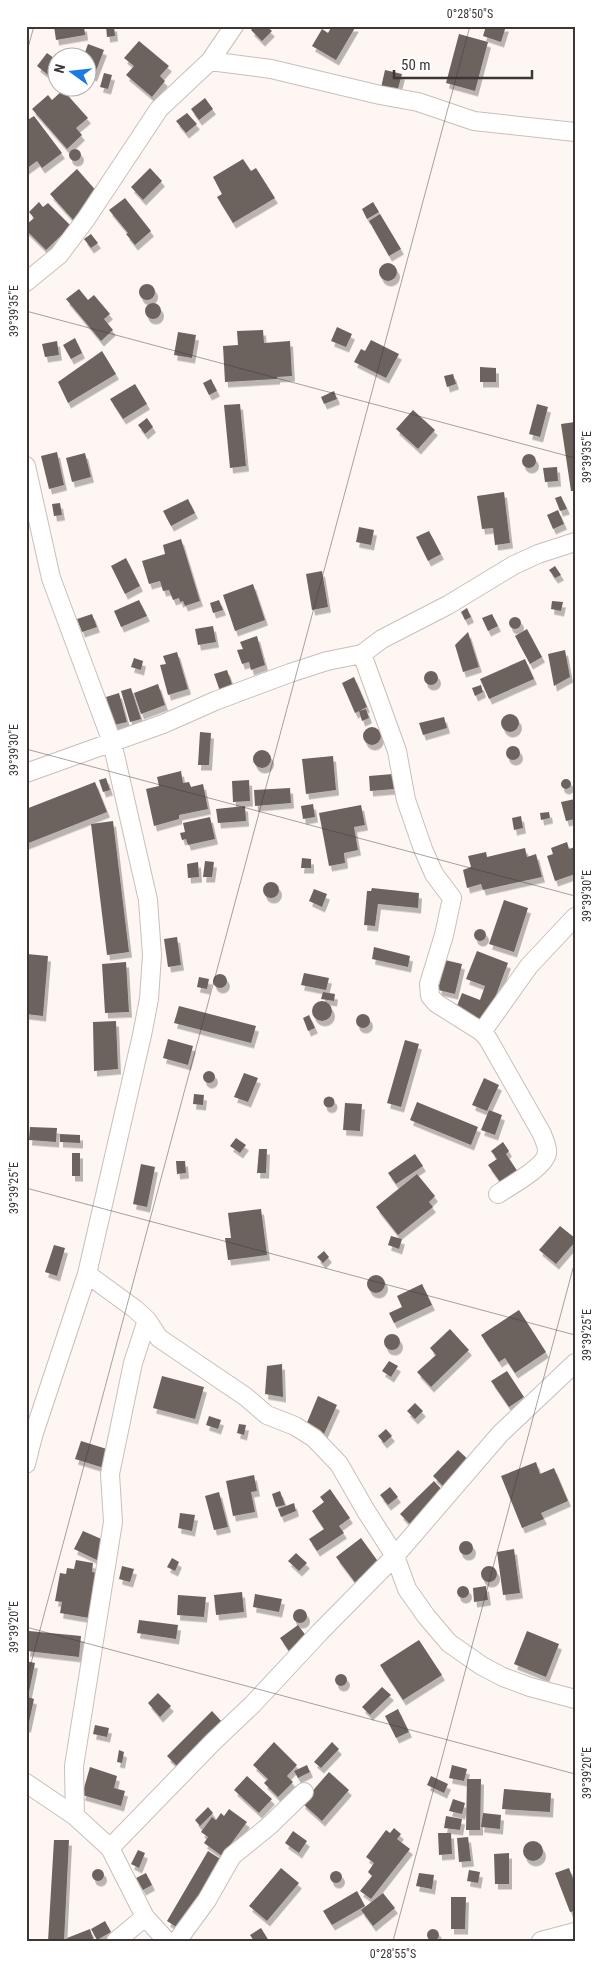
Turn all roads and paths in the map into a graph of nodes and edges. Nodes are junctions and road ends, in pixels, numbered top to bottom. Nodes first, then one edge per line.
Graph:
1 (234, 26) edge
2 (210, 61) junction
3 (575, 132) edge
4 (26, 282) edge
5 (26, 466) edge
6 (575, 542) edge
7 (362, 654) junction
8 (112, 742) junction
9 (26, 773) edge
10 (575, 917) edge
11 (482, 1032) junction
12 (498, 1194) dead end
13 (87, 1274) junction
14 (147, 1320) junction
15 (575, 1362) edge
16 (26, 1464) edge
17 (395, 1556) junction
18 (575, 1699) edge
19 (26, 1784) edge
20 (304, 1792) dead end
21 (76, 1816) junction
22 (110, 1848) junction
23 (145, 1916) junction
24 (575, 1932) edge
25 (116, 1941) edge
26 (167, 1941) edge
27 (176, 1941) edge
28 (541, 1941) edge

1 - 2 street
2 - 3 street
2 - 4 street
5 - 8 street
6 - 7 street
7 - 8 street
7 - 11 street
8 - 9 street
8 - 13 street
10 - 11 street
11 - 12 street
13 - 14 street
13 - 16 street
14 - 17 street
14 - 21 street
15 - 17 street
17 - 18 street
17 - 22 street
19 - 21 street
20 - 27 street
21 - 22 street
22 - 23 street
23 - 25 street
23 - 26 street
24 - 28 street

